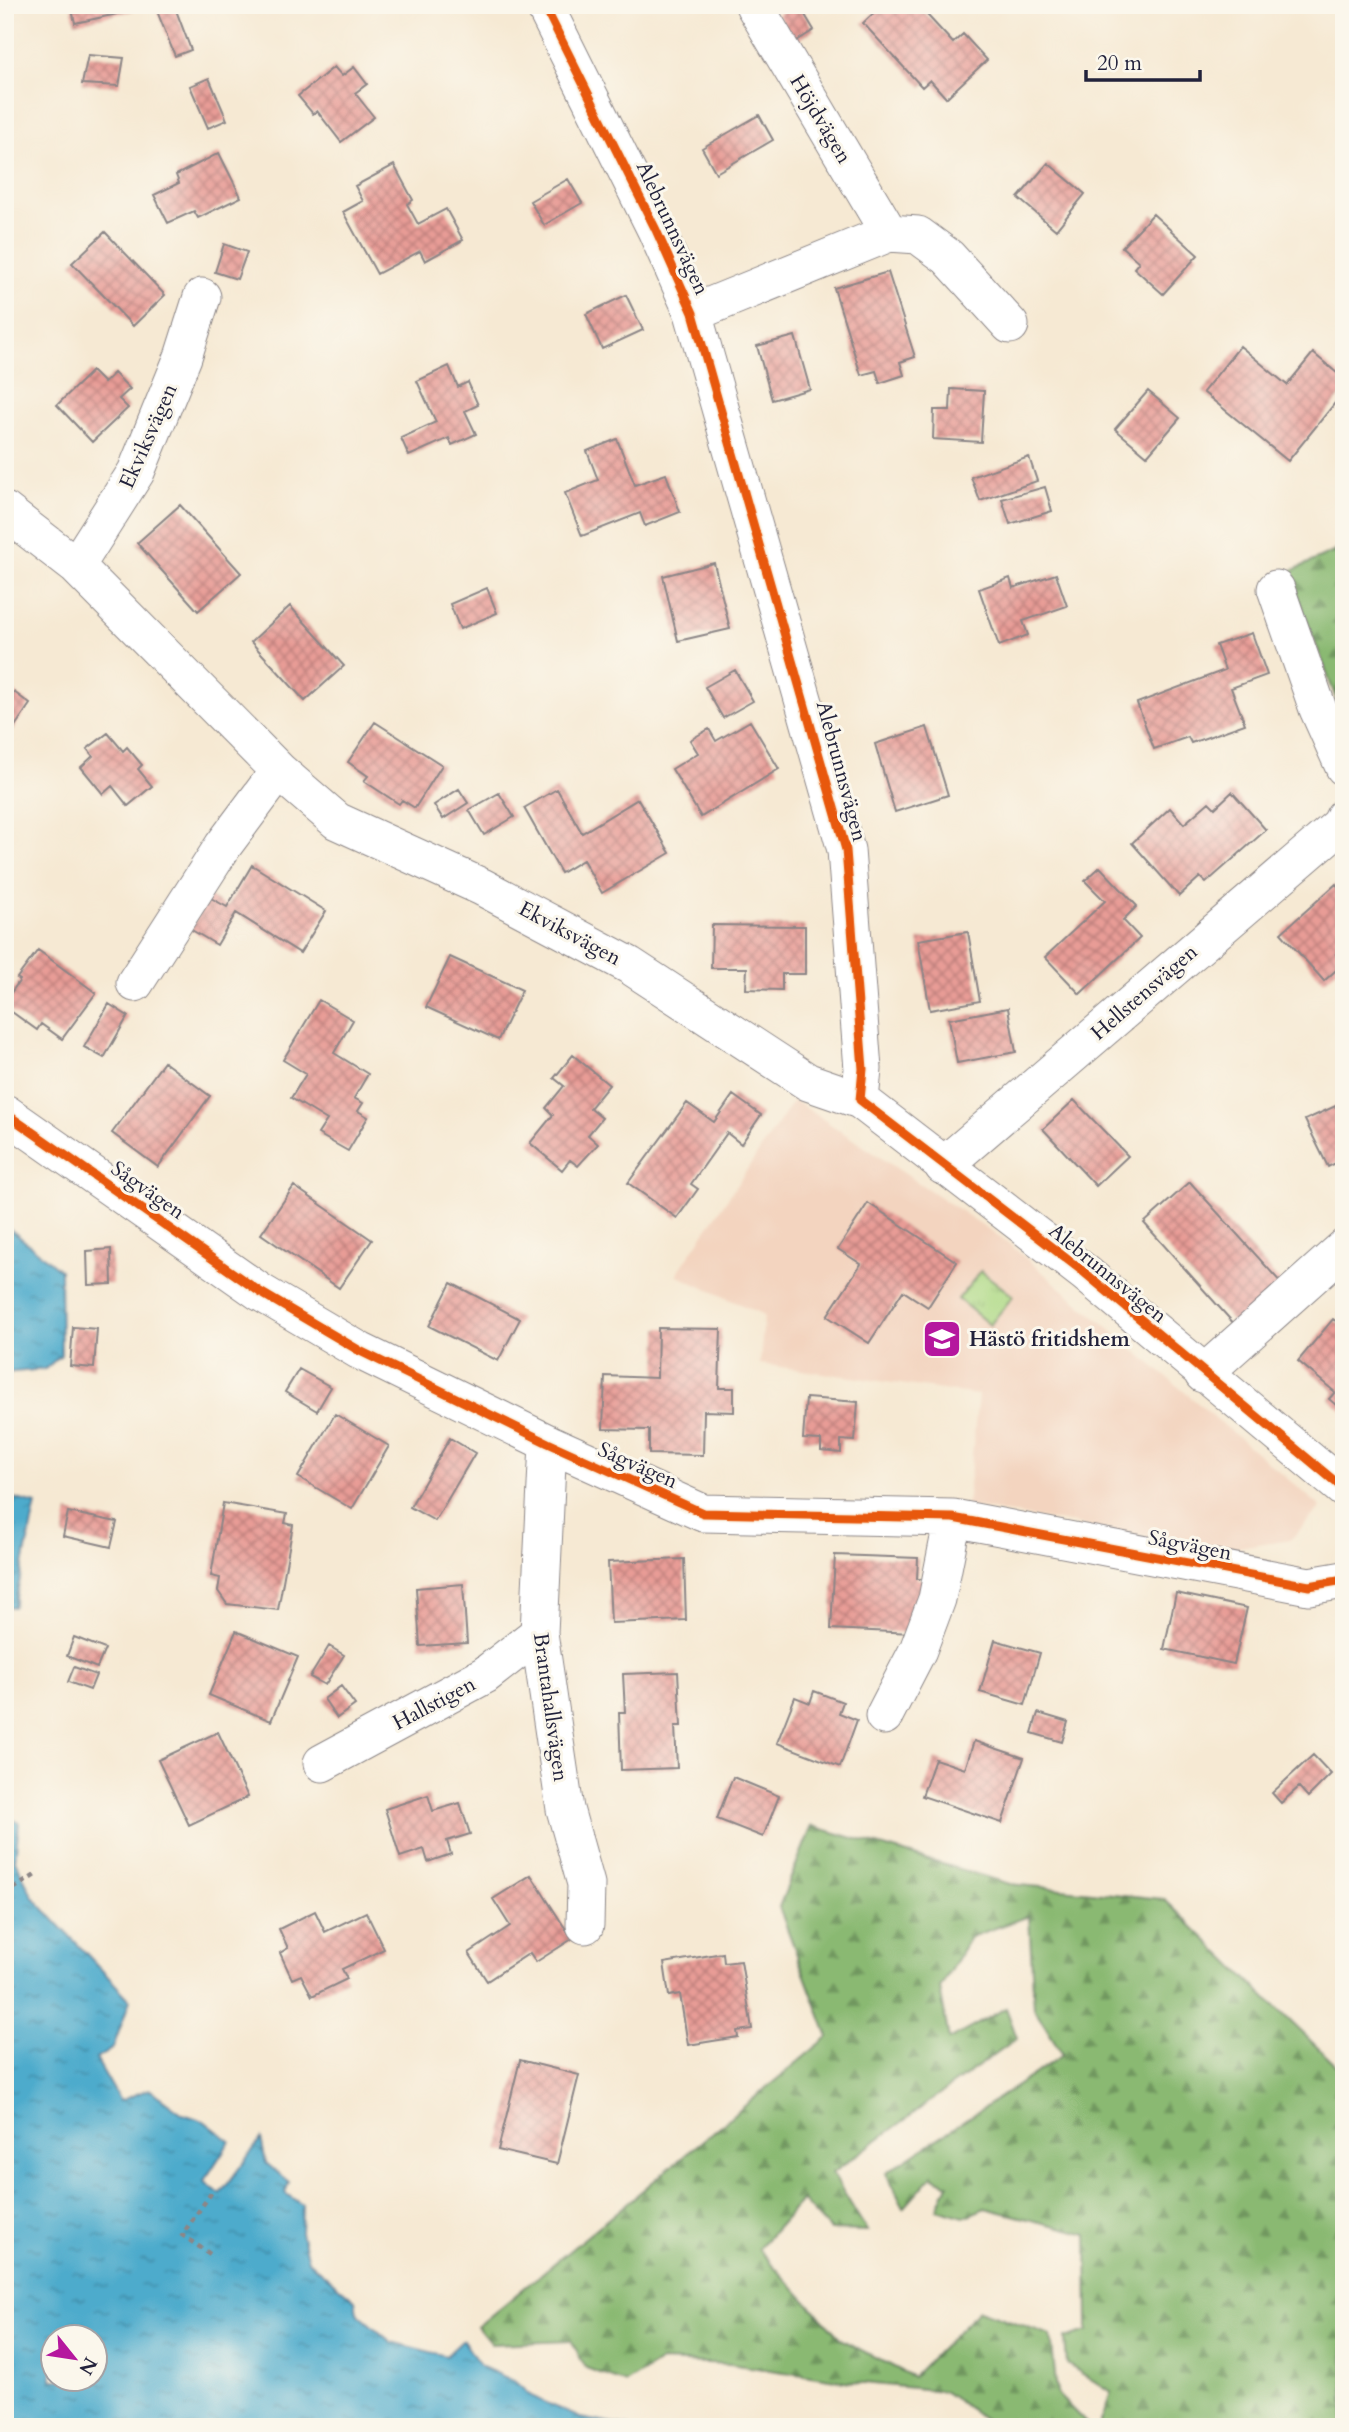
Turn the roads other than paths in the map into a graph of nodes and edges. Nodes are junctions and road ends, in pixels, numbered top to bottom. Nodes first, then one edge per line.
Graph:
1 (544, 5) edge
2 (754, 5) edge
3 (889, 233) junction
4 (202, 297) dead end
5 (694, 313) junction
6 (1010, 326) dead end
7 (5, 511) edge
8 (76, 566) junction
9 (1276, 589) dead end
10 (1344, 767) edge
11 (279, 771) junction
12 (1344, 817) edge
13 (135, 983) dead end
14 (860, 1100) junction
15 (5, 1114) edge
16 (943, 1166) junction
17 (1344, 1248) edge
18 (1203, 1374) junction
19 (548, 1443) junction
20 (1344, 1489) edge
21 (953, 1518) junction
22 (1344, 1580) edge
23 (539, 1633) junction
24 (884, 1716) dead end
25 (322, 1763) dead end
26 (585, 1925) dead end

1 - 5 street, Alebrunnsvägen
2 - 3 street, Höjdvägen
3 - 5 street
3 - 6 street
4 - 8 street, Ekviksvägen
5 - 14 street, Alebrunnsvägen
7 - 8 street, Ekviksvägen
8 - 11 street, Ekviksvägen
9 - 10 street
11 - 13 street
11 - 14 street, Ekviksvägen
12 - 16 street, Hellstensvägen
14 - 16 street, Alebrunnsvägen
15 - 19 street, Sågvägen
16 - 18 street, Alebrunnsvägen
17 - 18 street
18 - 20 street, Alebrunnsvägen
19 - 21 street, Sågvägen
19 - 23 street, Brantahallsvägen
21 - 22 street, Sågvägen
21 - 24 street
23 - 25 street, Hallstigen
23 - 26 street, Brantahallsvägen

